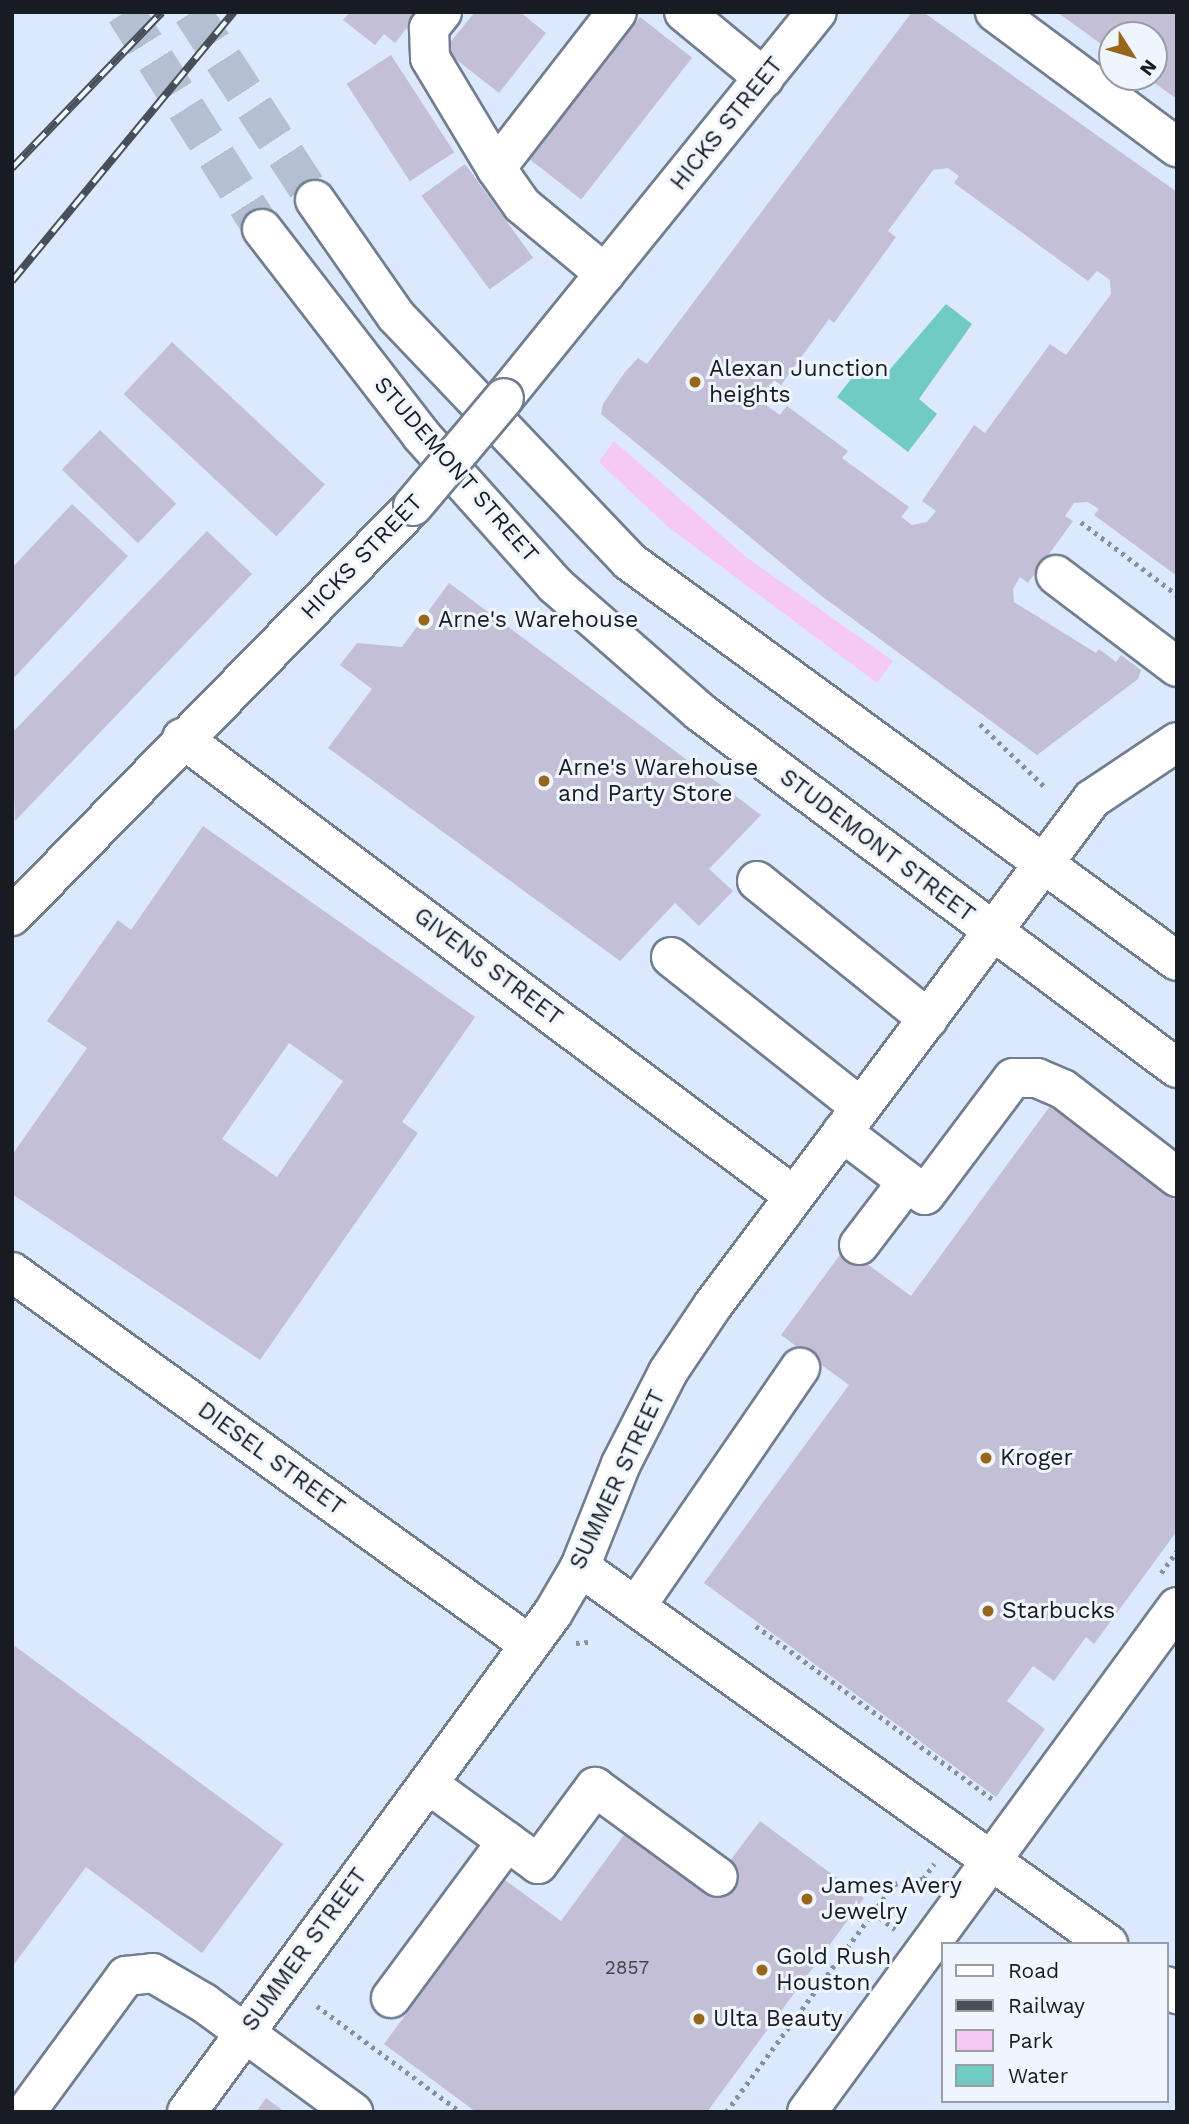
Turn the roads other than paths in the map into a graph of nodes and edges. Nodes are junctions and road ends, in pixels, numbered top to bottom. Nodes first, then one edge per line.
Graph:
1 (442, 12) edge
2 (617, 12) edge
3 (684, 12) edge
4 (817, 12) edge
5 (995, 12) edge
6 (764, 78) junction
7 (1177, 147) edge
8 (496, 168) junction
9 (316, 200) tunnel mouth
10 (262, 229) tunnel mouth
11 (605, 274) junction
12 (1056, 575) dead end
13 (1177, 667) edge
14 (182, 738) junction
15 (1177, 743) edge
16 (1044, 864) junction
17 (757, 881) dead end
18 (12, 916) edge
19 (992, 933) junction
20 (671, 957) dead end
21 (1177, 961) edge
22 (928, 1019) junction
23 (1177, 1068) edge
24 (851, 1120) junction
25 (1177, 1177) edge
26 (907, 1182) junction
27 (794, 1196) junction
28 (859, 1245) dead end
29 (12, 1272) edge
30 (800, 1368) dead end
31 (580, 1567) junction
32 (1165, 1596) edge
33 (637, 1605) junction
34 (530, 1646) junction
35 (428, 1784) junction
36 (507, 1841) junction
37 (992, 1860) junction
38 (718, 1877) dead end
39 (1105, 1942) edge
40 (391, 1998) dead end
41 (244, 2032) junction
42 (26, 2112) edge
43 (187, 2112) edge
44 (353, 2112) edge
45 (807, 2112) edge

1 - 8 street
2 - 8 street
3 - 6 street
4 - 6 street, HICKS STREET
5 - 7 street
6 - 11 street, HICKS STREET
8 - 11 street
9 - 16 street
10 - 19 street, STUDEMONT STREET
11 - 14 street, HICKS STREET, bridge
12 - 13 street
14 - 18 street, HICKS STREET
14 - 27 street, GIVENS STREET
15 - 16 street, SUMMER STREET
16 - 19 street, SUMMER STREET
16 - 21 street
17 - 22 street
19 - 22 street, SUMMER STREET
19 - 23 street, STUDEMONT STREET
20 - 24 street
22 - 24 street, SUMMER STREET
24 - 26 street
24 - 27 street, SUMMER STREET
25 - 26 street
26 - 28 street
27 - 31 street, SUMMER STREET
29 - 34 street, DIESEL STREET
30 - 33 street
31 - 33 street
31 - 34 street, SUMMER STREET
32 - 37 street
33 - 37 street
34 - 35 street, SUMMER STREET
35 - 36 street
35 - 41 street, SUMMER STREET
36 - 38 street
36 - 40 street
37 - 39 street
37 - 45 street
41 - 42 street
41 - 43 street, SUMMER STREET
41 - 44 street

